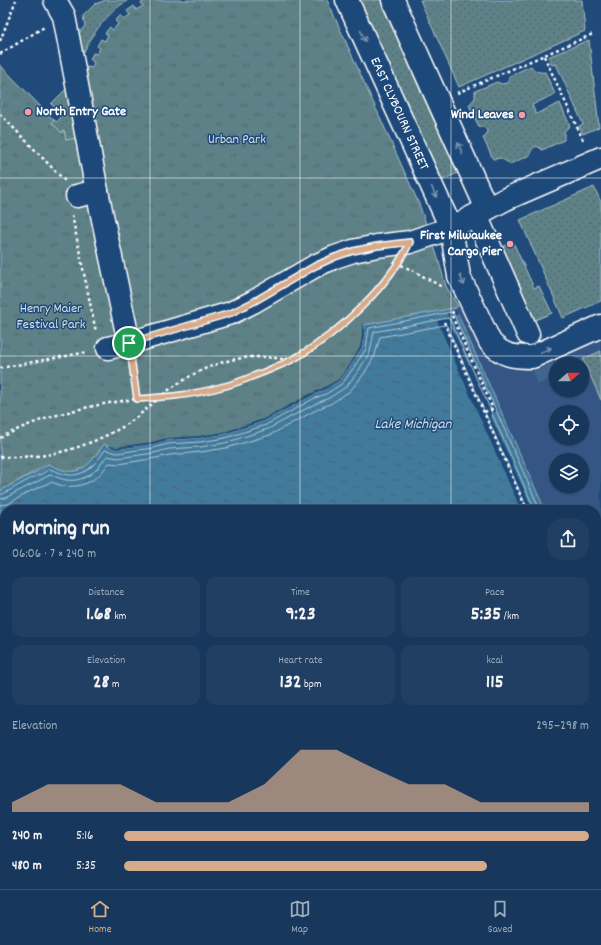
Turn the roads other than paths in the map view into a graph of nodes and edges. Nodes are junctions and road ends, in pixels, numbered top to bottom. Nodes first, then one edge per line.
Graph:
1 (347, 0) edge
2 (393, 0) edge
3 (59, 8) edge
4 (601, 158) edge
5 (482, 212) junction
6 (451, 228) junction
7 (601, 326) edge
8 (528, 334) tunnel mouth

1 -> 6 street, EAST CLYBOURN STREET
5 -> 2 street
3 - 6 street
4 - 5 street
5 - 6 street
5 - 8 street
6 -> 7 street, EAST CLYBOURN STREET

